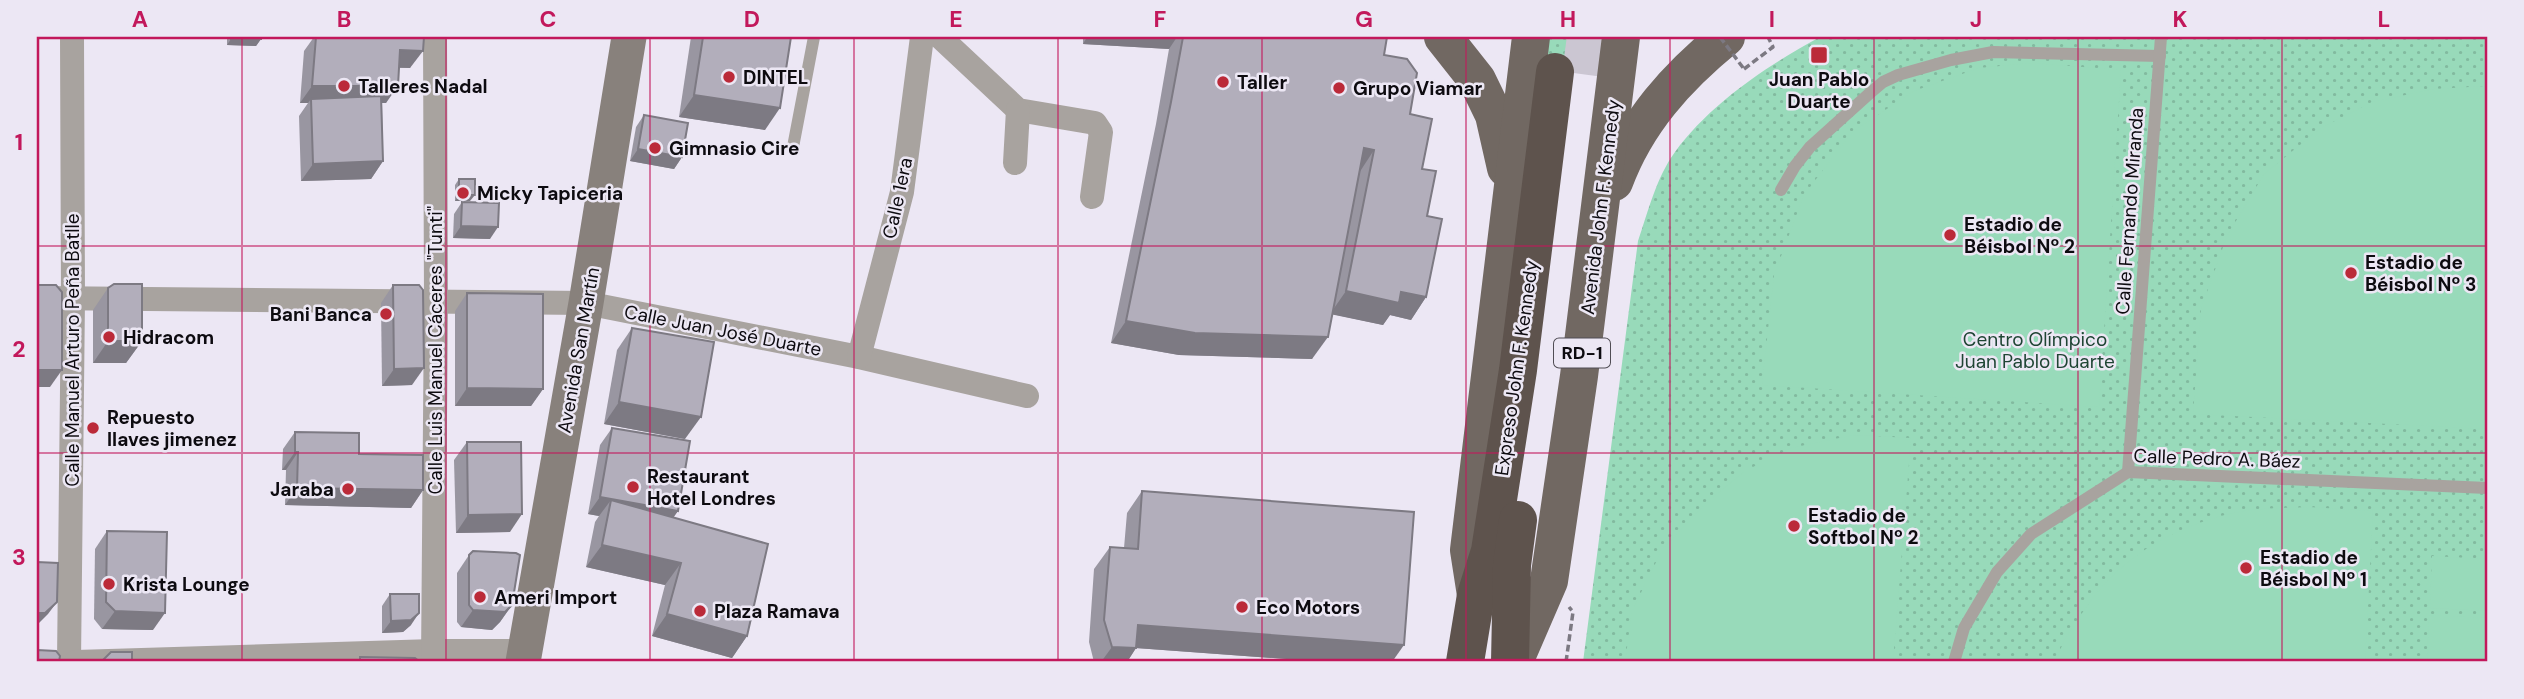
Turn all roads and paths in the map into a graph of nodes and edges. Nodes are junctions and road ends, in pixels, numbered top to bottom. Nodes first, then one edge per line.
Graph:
1 (72, 37) edge
2 (435, 37) edge
3 (629, 37) edge
4 (814, 37) edge
5 (922, 37) edge
6 (940, 37) edge
7 (1443, 37) edge
8 (1531, 37) edge
9 (1621, 37) edge
10 (1720, 37) edge
11 (1768, 37) edge
12 (2161, 37) edge
13 (1735, 53) edge
14 (2160, 56) junction
15 (1018, 110) junction
16 (793, 146) dead end
17 (1015, 163) dead end
18 (1781, 190) dead end
19 (1092, 197) dead end
20 (1597, 227) junction
21 (1508, 235) junction
22 (37, 298) edge
23 (74, 298) junction
24 (436, 300) junction
25 (586, 303) junction
26 (859, 356) junction
27 (1027, 396) dead end
28 (2128, 472) junction
29 (2487, 488) edge
30 (1476, 595) junction
31 (433, 656) edge
32 (524, 657) edge
33 (47, 662) edge
34 (57, 662) edge
35 (69, 662) edge
36 (76, 662) edge
37 (1465, 662) edge
38 (1512, 662) edge
39 (1954, 662) edge

1 - 23 street, Calle Manuel Arturo Peña Batlle
2 - 24 street, Calle Luis Manuel Cáceres "Tunti"
3 - 25 main road, Avenida San Martín
4 - 16 lane
5 - 26 street, Calle 1era
6 - 15 street
7 - 21 main road
8 - 21 main road, RD-1
9 - 20 main road, Avenida John F. Kennedy / RD-1
10 - 13 path, bridge
11 - 13 path
12 - 14 lane, Calle Fernando Miranda
13 - 20 main road
14 - 18 lane
14 - 28 lane, Calle Fernando Miranda
15 - 17 street
15 - 19 street
20 - 38 main road, Avenida John F. Kennedy / RD-1
21 - 30 main road, RD-1
22 - 23 street, Calle Juan José Duarte
23 - 24 street, Calle Juan José Duarte
23 - 35 street, Calle Manuel Arturo Peña Batlle
24 - 25 street, Calle Juan José Duarte
24 - 31 street, Calle Luis Manuel Cáceres "Tunti"
25 - 26 street, Calle Juan José Duarte
25 - 32 main road, Avenida San Martín
26 - 27 street, Calle Juan José Duarte
28 - 29 lane, Calle Pedro A. Báez
28 - 39 lane, Calle Pedro A. Báez
30 - 37 highway, Expreso John F. Kennedy / RD-1
30 - 38 highway, Expreso John F. Kennedy / RD-1
31 - 32 street
31 - 36 street
33 - 34 street

